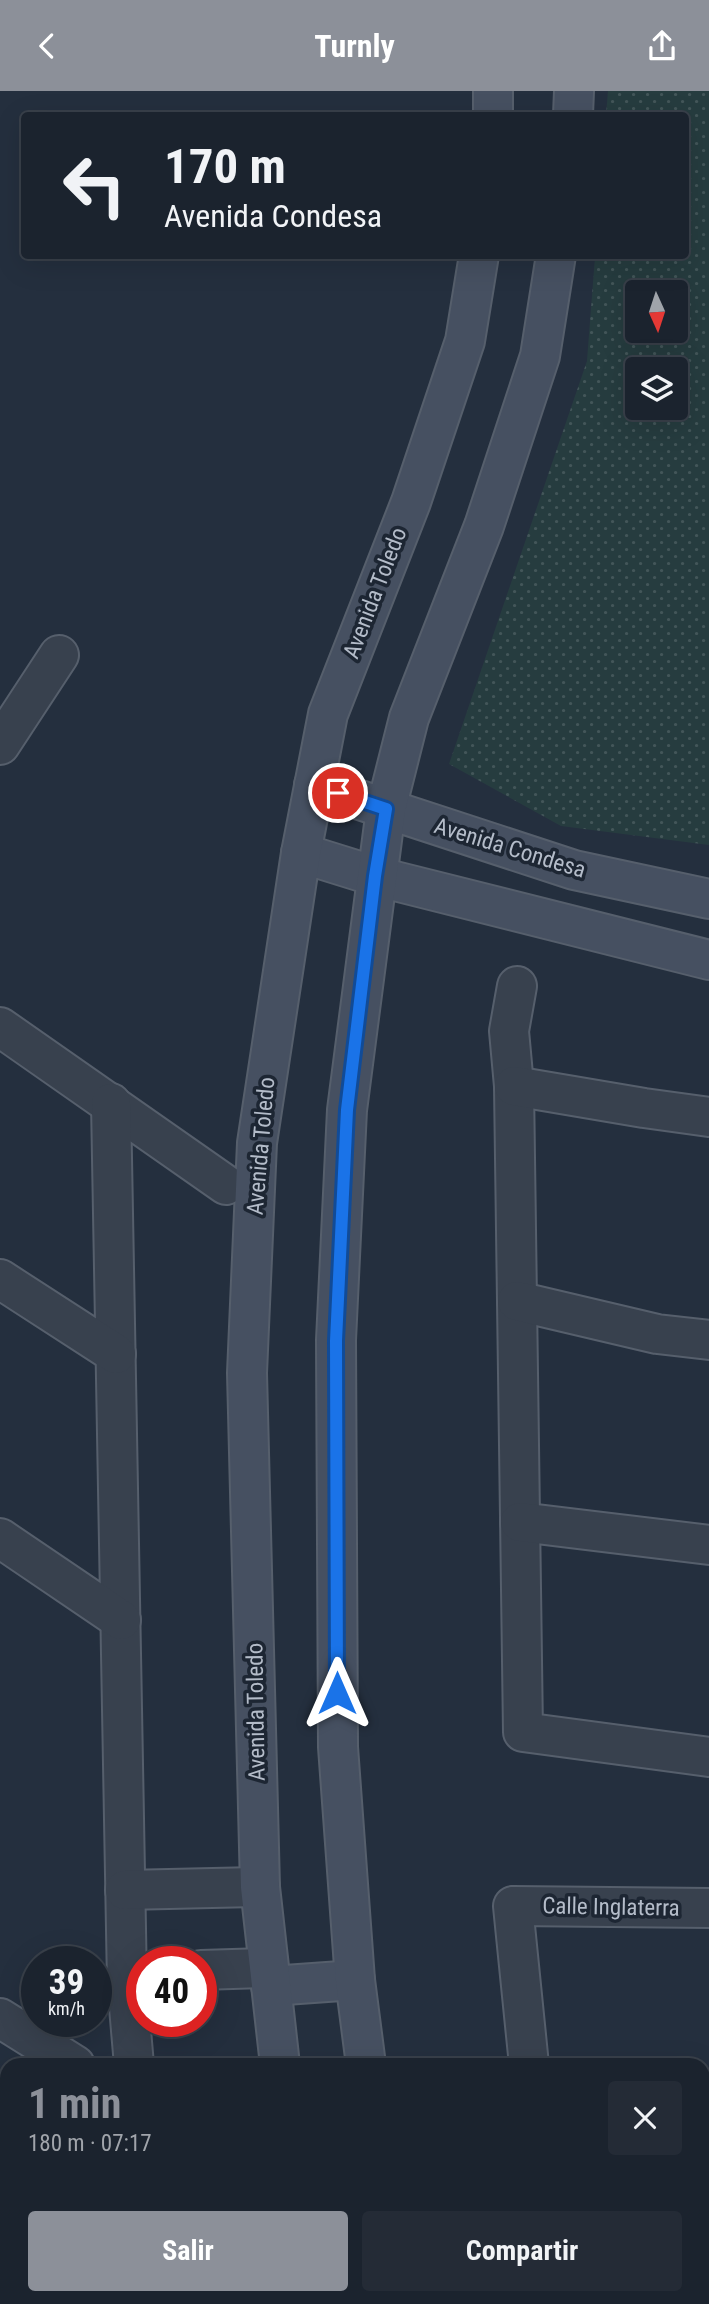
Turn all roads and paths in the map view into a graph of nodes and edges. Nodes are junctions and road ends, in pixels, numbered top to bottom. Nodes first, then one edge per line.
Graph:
1 (493, 91) edge
2 (574, 91) edge
3 (493, 112) edge
4 (573, 112) edge
5 (478, 259) edge
6 (555, 259) edge
7 (59, 655) dead end
8 (0, 745) edge
9 (314, 785) junction
10 (386, 809) junction
11 (301, 853) junction
12 (375, 876) junction
13 (709, 899) edge
14 (709, 960) edge
15 (517, 986) dead end
16 (0, 1027) edge
17 (514, 1086) junction
18 (111, 1103) junction
19 (709, 1117) edge
20 (226, 1185) dead end
21 (0, 1279) edge
22 (517, 1301) junction
23 (709, 1340) edge
24 (116, 1354) junction
25 (520, 1522) junction
26 (0, 1538) edge
27 (709, 1545) edge
28 (121, 1621) junction
29 (709, 1757) edge
30 (260, 1887) junction
31 (125, 1890) junction
32 (709, 1908) edge
33 (131, 1946) edge
34 (217, 1972) edge
35 (270, 1977) junction
36 (355, 1980) junction
37 (0, 2018) edge
38 (134, 2037) edge
39 (64, 2058) edge
40 (134, 2058) edge
41 (278, 2058) edge
42 (365, 2058) edge
43 (528, 2058) edge

1 - 3 street
2 - 4 street
5 - 9 street, Avenida Toledo
6 - 10 street
7 - 8 street
9 - 10 street, Avenida Condesa
9 - 11 street, Avenida Toledo
10 - 12 street
10 - 13 street, Avenida Condesa
11 - 12 street
11 - 30 street, Avenida Toledo
12 - 14 street
12 - 36 street
15 - 17 street
16 - 18 street
17 - 19 street
17 - 22 street
18 - 20 street
18 - 24 street
21 - 24 street
22 - 23 street
22 - 25 street
24 - 28 street
25 - 27 street
25 - 29 street
26 - 28 street
28 - 31 street
30 - 31 street
30 - 35 street, Avenida Toledo
31 - 33 street
32 - 43 street, Calle Inglaterra
34 - 35 street
35 - 36 street
35 - 41 street, Avenida Toledo
36 - 42 street
37 - 39 street
38 - 40 street

